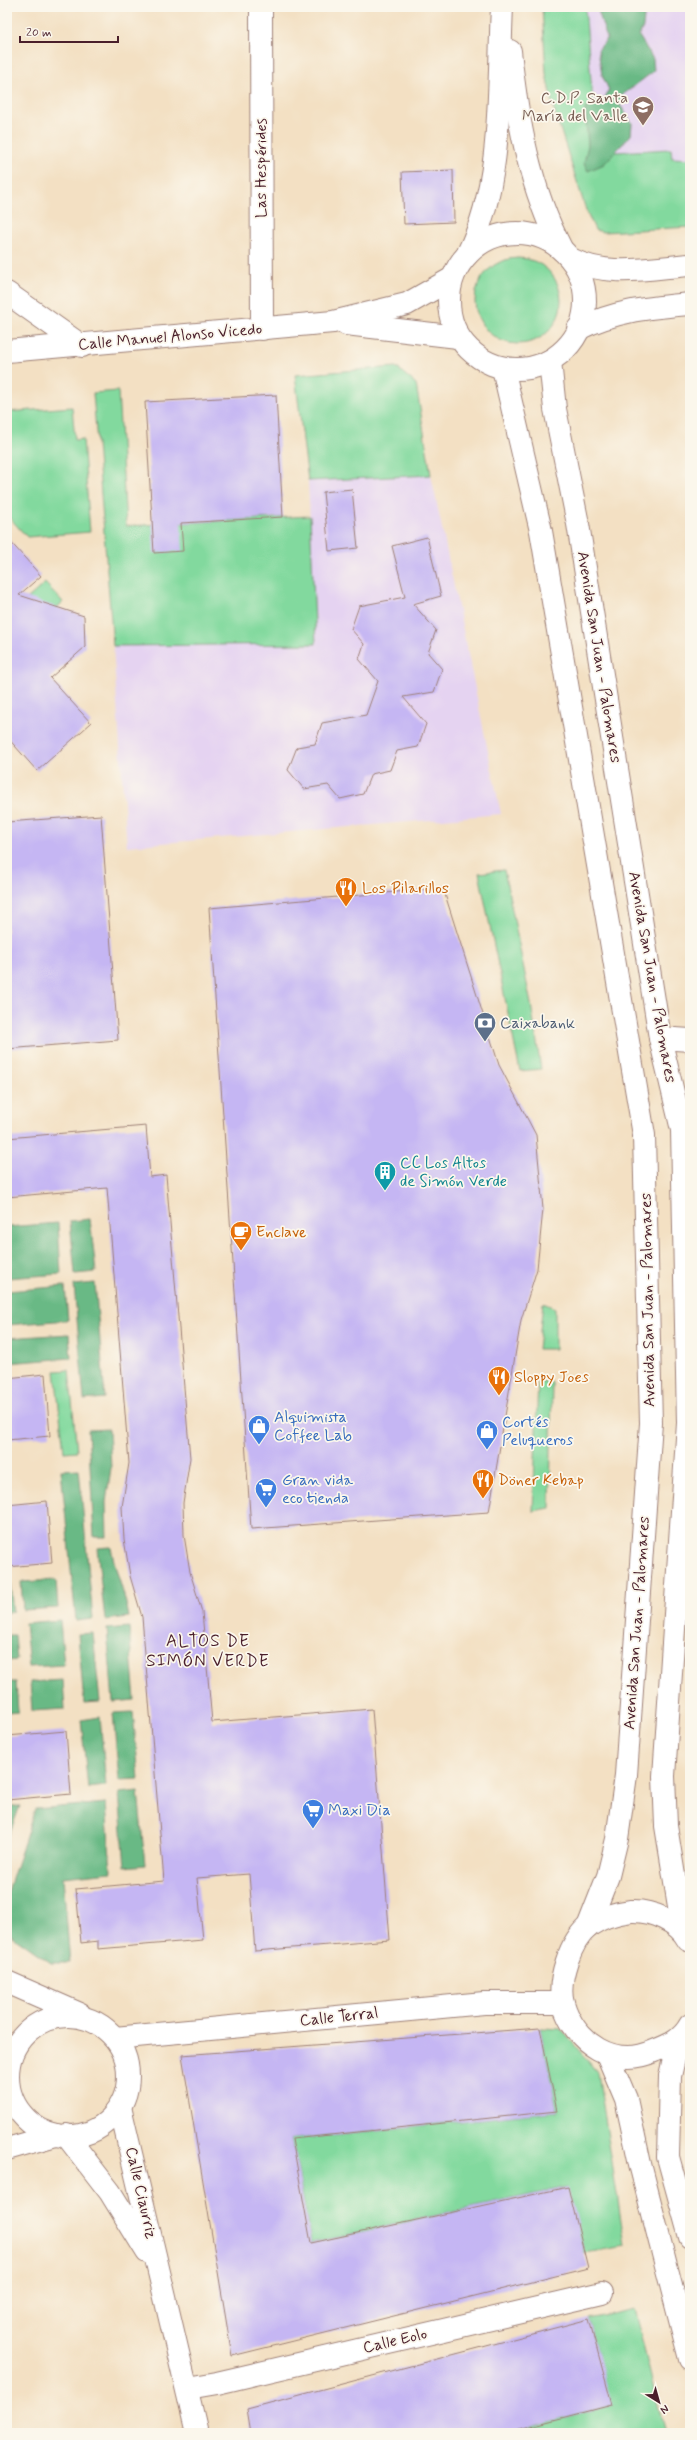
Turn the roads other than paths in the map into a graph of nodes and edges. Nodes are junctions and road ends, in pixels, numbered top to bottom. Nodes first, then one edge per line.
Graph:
1 (261, 7) edge
2 (502, 7) edge
3 (506, 7) edge
4 (567, 255) junction
5 (466, 256) junction
6 (690, 265) edge
7 (451, 279) junction
8 (7, 293) edge
9 (690, 304) edge
10 (333, 322) junction
11 (262, 329) junction
12 (578, 329) junction
13 (458, 337) junction
14 (82, 346) junction
15 (7, 350) edge
16 (550, 361) junction
17 (503, 368) junction
18 (660, 1038) junction
19 (690, 1040) edge
20 (588, 1927) junction
21 (687, 1938) edge
22 (7, 1982) edge
23 (563, 2003) junction
24 (92, 2020) junction
25 (684, 2033) edge
26 (115, 2038) junction
27 (607, 2054) junction
28 (8, 2059) edge
29 (120, 2106) junction
30 (61, 2135) junction
31 (7, 2149) edge
32 (690, 2237) edge
33 (161, 2280) junction
34 (602, 2293) dead end
35 (690, 2359) edge
36 (188, 2388) junction
37 (197, 2433) edge

1 - 11 street, Las Hespérides
2 - 5 street
3 - 4 street
4 - 5 street
4 - 6 street
4 - 12 street
5 - 7 street
7 - 10 street, Calle Manuel Alonso Vicedo
7 - 13 street
8 - 14 street
9 - 12 street
10 - 11 street, Calle Manuel Alonso Vicedo
10 - 13 street, Calle Manuel Alonso Vicedo
11 - 14 street, Calle Manuel Alonso Vicedo
12 - 16 street
13 - 17 street
14 - 15 street, Calle Manuel Alonso Vicedo
16 - 17 street
16 - 18 street, Avenida San Juan - Palomares
17 - 20 street, Avenida San Juan - Palomares
18 - 19 street
18 - 21 street, Avenida San Juan - Palomares
20 - 21 street
20 - 23 street, Avenida San Juan - Palomares
22 - 24 street
23 - 26 street, Calle Terral
23 - 27 street, Avenida San Juan - Palomares
24 - 26 street
24 - 28 street
25 - 27 street
25 - 32 street
26 - 29 street
27 - 35 street
28 - 30 street
29 - 30 street
29 - 33 street, Calle Ciaurriz
30 - 31 street
30 - 33 street, Calle Ciaurriz
33 - 36 street, Calle Ciaurriz
34 - 36 street, Calle Eolo
36 - 37 street, Calle Ciaurriz

